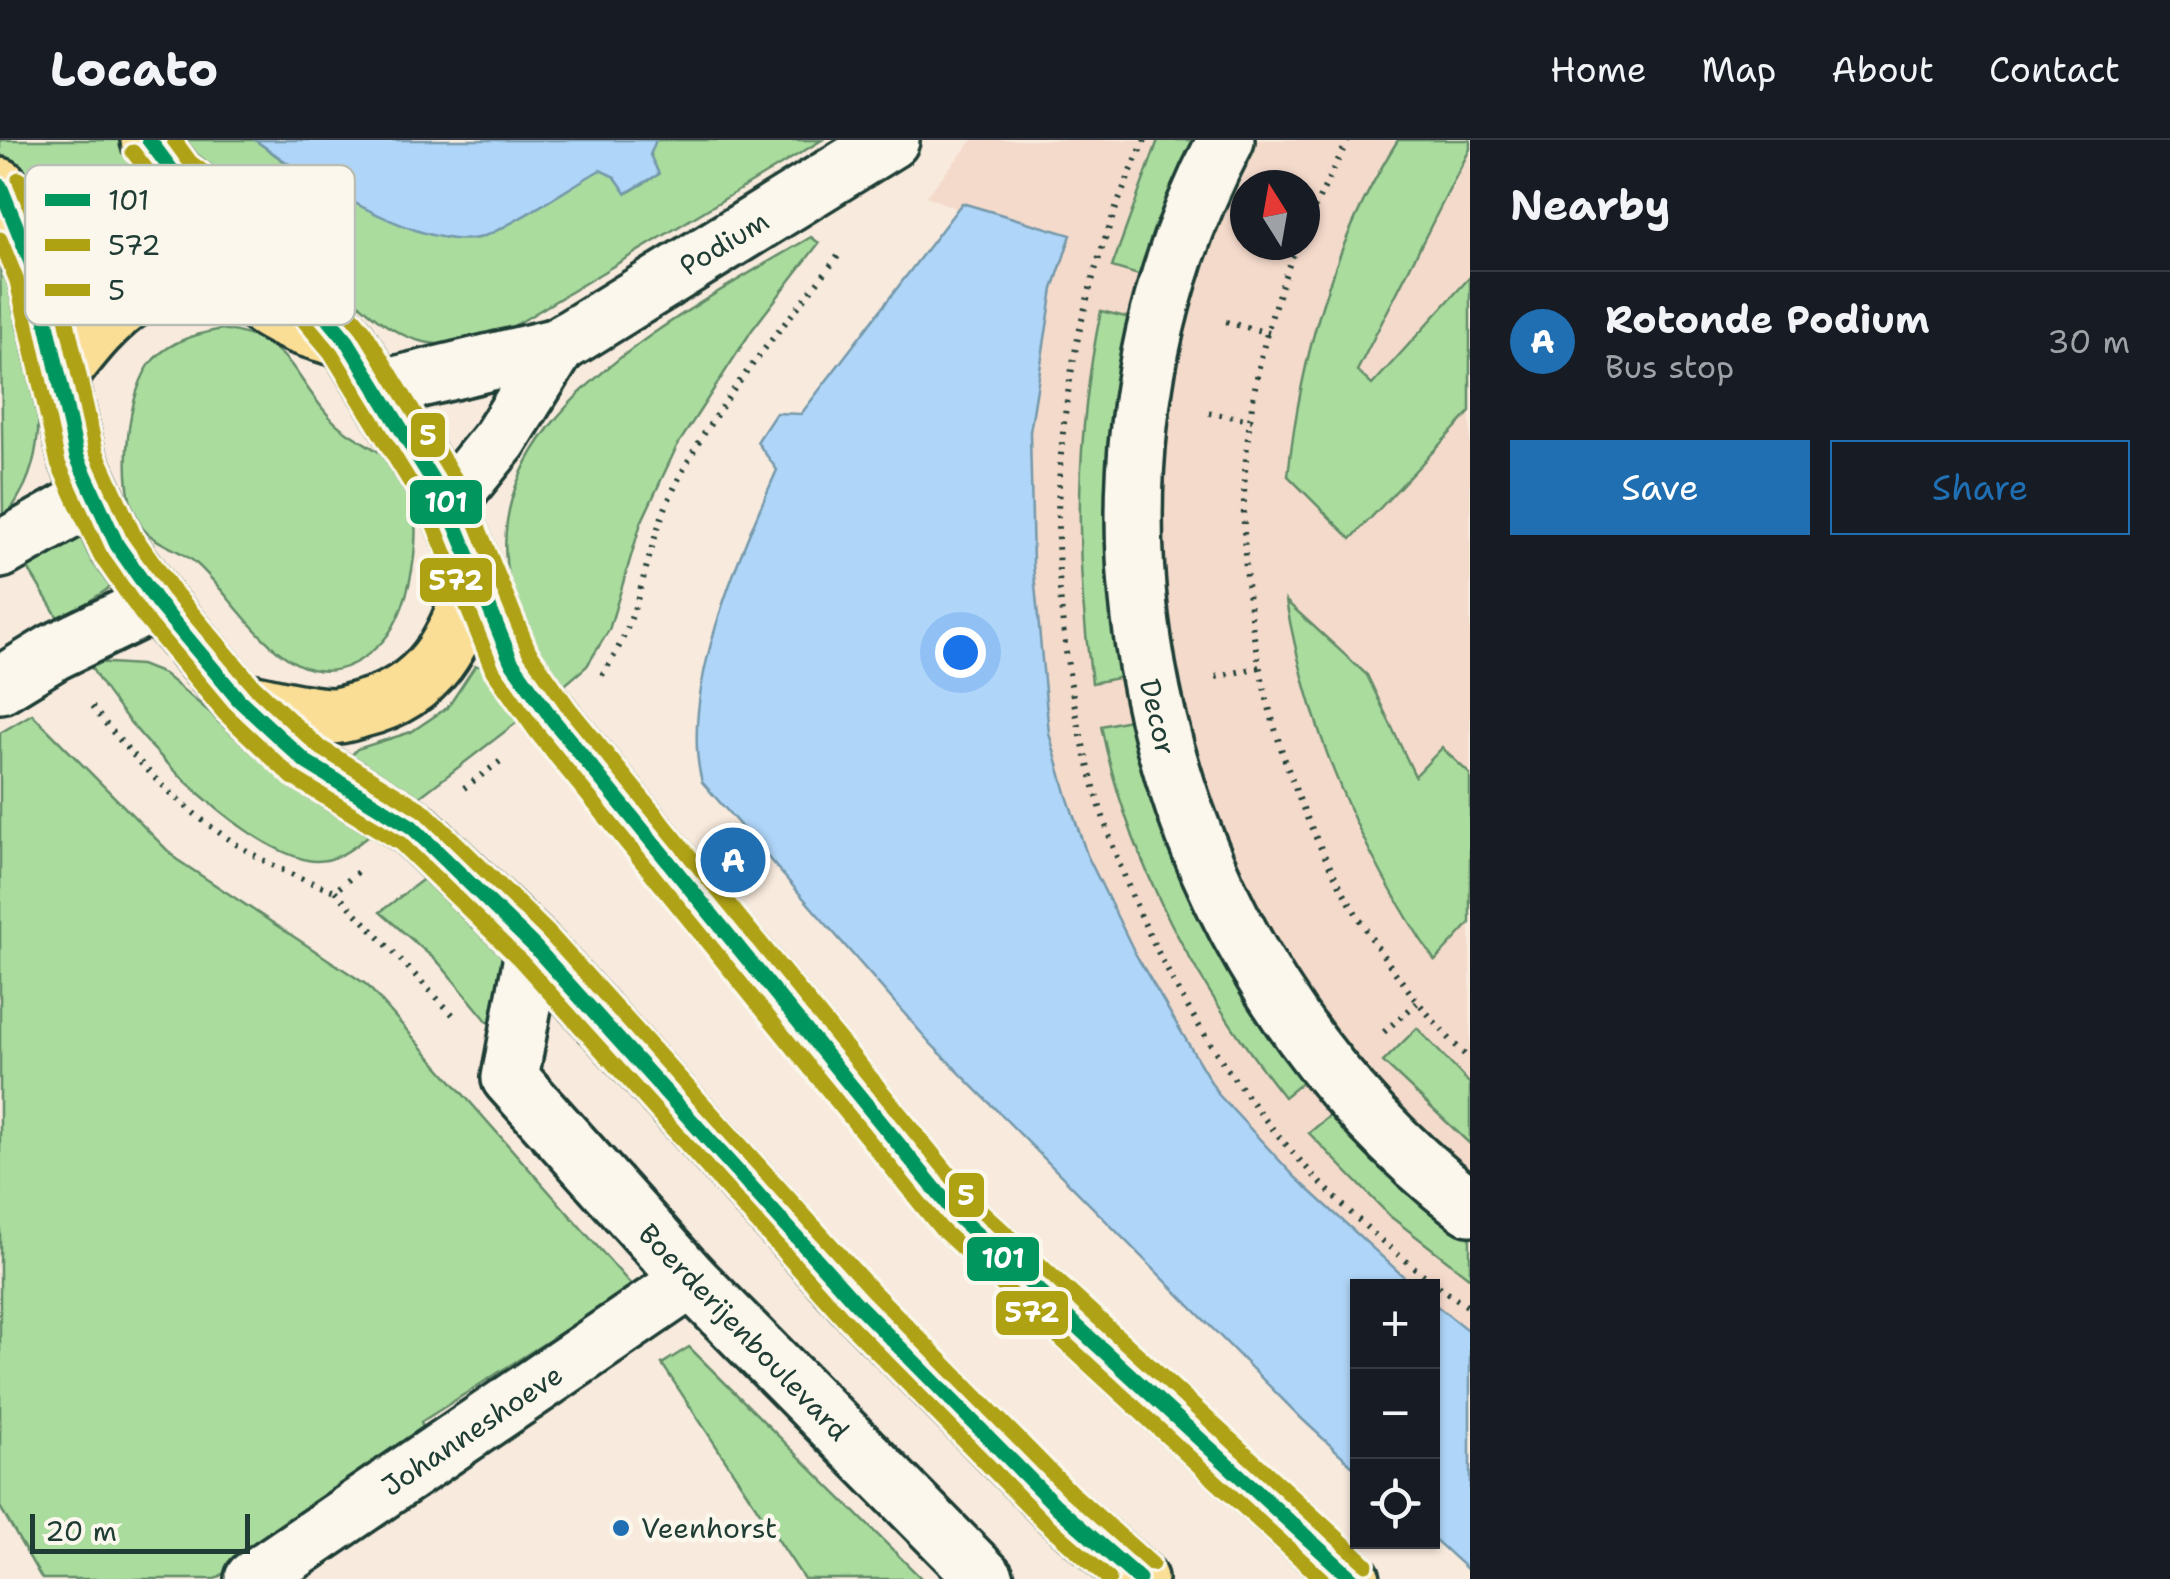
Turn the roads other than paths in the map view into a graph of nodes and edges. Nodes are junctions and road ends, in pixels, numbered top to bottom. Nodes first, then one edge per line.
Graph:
1 (149, 140) edge
2 (891, 140) edge
3 (1226, 140) edge
4 (168, 165) edge
5 (1, 188) edge
6 (25, 248) edge
7 (49, 325) edge
8 (98, 325) edge
9 (296, 325) edge
10 (334, 325) edge
11 (347, 341) junction
12 (558, 346) junction
13 (61, 374) junction
14 (378, 389) junction
15 (93, 497) junction
16 (447, 504) junction
17 (0, 550) edge
18 (476, 576) junction
19 (157, 602) junction
20 (0, 685) edge
21 (239, 700) junction
22 (534, 946) junction
23 (1470, 1206) edge
24 (692, 1280) junction
25 (253, 1579) edge
26 (986, 1579) edge
27 (1138, 1579) edge
28 (1352, 1579) edge

1 - 4 main road
2 - 12 street, Podium
3 - 23 street, Decor
5 - 6 main road
7 - 13 main road
8 - 13 main road
9 - 11 main road
10 - 11 main road
11 - 14 main road
12 - 14 street, Podium
12 - 16 street, Podium
13 - 15 main road
14 - 16 main road
15 - 17 street
15 - 19 main road
16 - 18 main road
18 - 21 main road
18 - 28 main road
19 - 20 street
19 - 21 main road
21 - 22 main road
22 - 24 street, Boerderijenboulevard
22 - 27 main road
24 - 25 street, Johanneshoeve
24 - 26 street, Boerderijenboulevard

